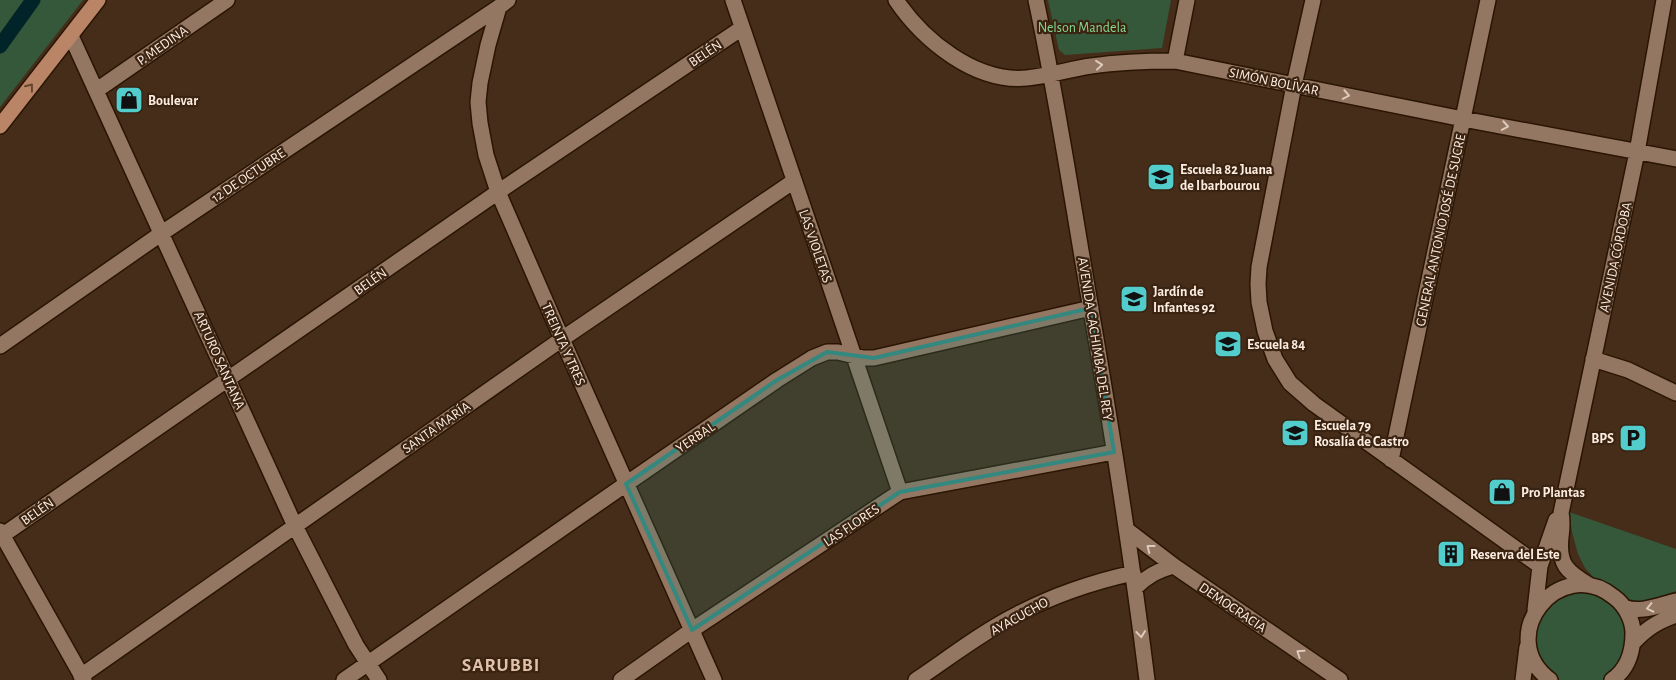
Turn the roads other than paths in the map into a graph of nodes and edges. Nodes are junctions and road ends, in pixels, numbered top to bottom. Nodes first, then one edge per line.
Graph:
1 (98, 0) edge
2 (228, 0) edge
3 (733, 0) edge
4 (896, 0) edge
5 (1036, 0) edge
6 (1187, 0) edge
7 (1313, 0) edge
8 (1488, 0) edge
9 (1664, 0) edge
10 (503, 4) edge
11 (742, 28) junction
12 (71, 36) junction
13 (1174, 61) junction
14 (1052, 74) junction
15 (1294, 85) junction
16 (97, 90) junction
17 (1463, 119) junction
18 (0, 126) edge
19 (1637, 152) junction
20 (1676, 159) edge
21 (794, 182) junction
22 (498, 192) junction
23 (162, 233) junction
24 (1091, 308) junction
25 (562, 339) junction
26 (0, 346) edge
27 (853, 356) junction
28 (1593, 359) junction
29 (228, 379) junction
30 (1676, 393) edge
31 (1114, 452) junction
32 (1391, 460) junction
33 (626, 484) junction
34 (900, 492) junction
35 (1561, 513) junction
36 (295, 526) junction
37 (1127, 530) junction
38 (1, 534) edge
39 (1174, 566) junction
40 (1540, 566) junction
41 (1134, 580) junction
42 (1589, 585) junction
43 (1676, 601) edge
44 (1624, 606) junction
45 (1535, 610) junction
46 (1676, 615) edge
47 (692, 630) junction
48 (1528, 631) junction
49 (1633, 643) junction
50 (368, 664) junction
51 (82, 678) edge
52 (1617, 679) edge
53 (344, 680) edge
54 (379, 680) edge
55 (621, 680) edge
56 (714, 680) edge
57 (916, 680) edge
58 (1147, 680) edge
59 (1340, 680) edge
60 (1523, 680) edge
61 (1550, 680) edge

1 - 12 main road
2 - 16 street, P. MEDINA
3 - 11 street, LAS VIOLETAS
4 - 14 street, SIMÓN BOLÍVAR
5 - 14 street, AVENIDA CACHIMBA DEL REY
6 - 13 street
7 - 15 street
8 - 17 street, GENERAL ANTONIO JOSÉ DE SUCRE
9 - 19 street, AVENIDA CÓRDOBA
10 - 22 street, TREINTA Y TRES
10 - 23 street, 12 DE OCTUBRE
11 - 21 street, LAS VIOLETAS
11 - 22 street, BELÉN
12 - 16 street, ARTURO SANTANA
18 -> 12 main road
14 -> 13 street, SIMÓN BOLÍVAR
13 - 15 street, SIMÓN BOLÍVAR
14 - 24 street, AVENIDA CACHIMBA DEL REY
15 -> 17 street, SIMÓN BOLÍVAR
15 - 32 street
16 - 23 street, ARTURO SANTANA
17 -> 19 street, SIMÓN BOLÍVAR
17 - 32 street, GENERAL ANTONIO JOSÉ DE SUCRE
19 - 20 street, SIMÓN BOLÍVAR
19 - 28 street, AVENIDA CÓRDOBA
21 - 25 street, SANTA MARÍA
21 - 27 street, LAS VIOLETAS
22 - 25 street, TREINTA Y TRES
22 - 29 street, BELÉN
23 - 26 street, 12 DE OCTUBRE
23 - 29 street, ARTURO SANTANA
24 - 27 street, YERBAL
24 - 31 street, AVENIDA CACHIMBA DEL REY
25 - 33 street, TREINTA Y TRES
25 - 36 street, SANTA MARÍA
27 - 33 street, YERBAL
27 - 34 street, LAS VIOLETAS
28 - 30 street
28 - 35 street, AVENIDA CÓRDOBA
29 - 36 street, ARTURO SANTANA
29 - 38 street, BELÉN
31 - 34 street, LAS FLORES
31 - 37 street, AVENIDA CACHIMBA DEL REY
32 - 40 street
33 - 47 street, TREINTA Y TRES
33 - 50 street, YERBAL
34 - 47 street, LAS FLORES
35 - 40 street, AVENIDA CÓRDOBA
35 - 42 street, AVENIDA CÓRDOBA
36 - 50 street, ARTURO SANTANA
36 - 51 street, SANTA MARÍA
39 -> 37 street, DEMOCRACIA
37 - 41 street, AVENIDA CACHIMBA DEL REY
38 - 51 street
39 - 41 street
59 -> 39 street, DEMOCRACIA
40 - 45 street, AVENIDA CÓRDOBA
41 - 57 street, AYACUCHO
41 -> 58 street, AVENIDA CACHIMBA DEL REY
42 - 44 street, AVENIDA CÓRDOBA
42 - 45 street
43 -> 44 street
44 - 49 street
45 - 48 street, AVENIDA CÓRDOBA
46 - 49 street
47 - 55 street, LAS FLORES
47 - 56 street, TREINTA Y TRES
48 - 60 street
48 - 61 street
49 - 52 street
50 - 53 street, YERBAL
50 - 54 street, ARTURO SANTANA

